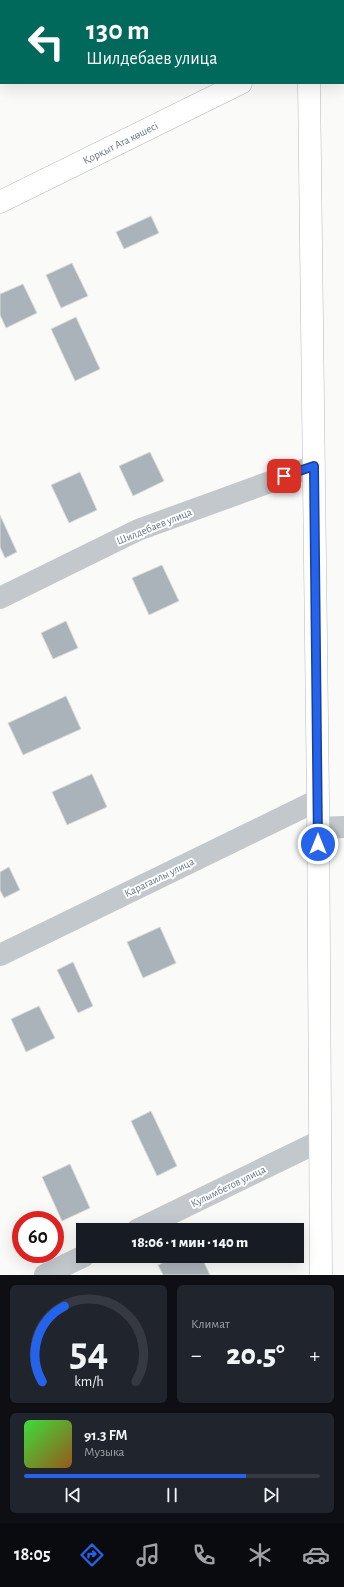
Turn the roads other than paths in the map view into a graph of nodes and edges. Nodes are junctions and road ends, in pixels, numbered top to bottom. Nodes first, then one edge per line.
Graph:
1 (239, 84) edge
2 (309, 84) edge
3 (0, 202) edge
4 (314, 466) junction
5 (0, 598) edge
6 (318, 800) junction
7 (344, 827) edge
8 (318, 828) junction
9 (0, 955) edge
10 (320, 1141) junction
11 (151, 1223) edge
12 (76, 1260) edge
13 (45, 1275) edge
14 (321, 1275) edge

1 - 3 main road, Қорқыт Ата көшесі
2 - 4 main road
4 - 5 street, Шилдебаев улица
4 - 6 main road
6 - 8 main road
6 - 9 street, Карагаилы улица
7 - 8 street
8 - 10 main road
10 - 11 street, Кулымбетов улица
10 - 14 main road
12 - 13 street

